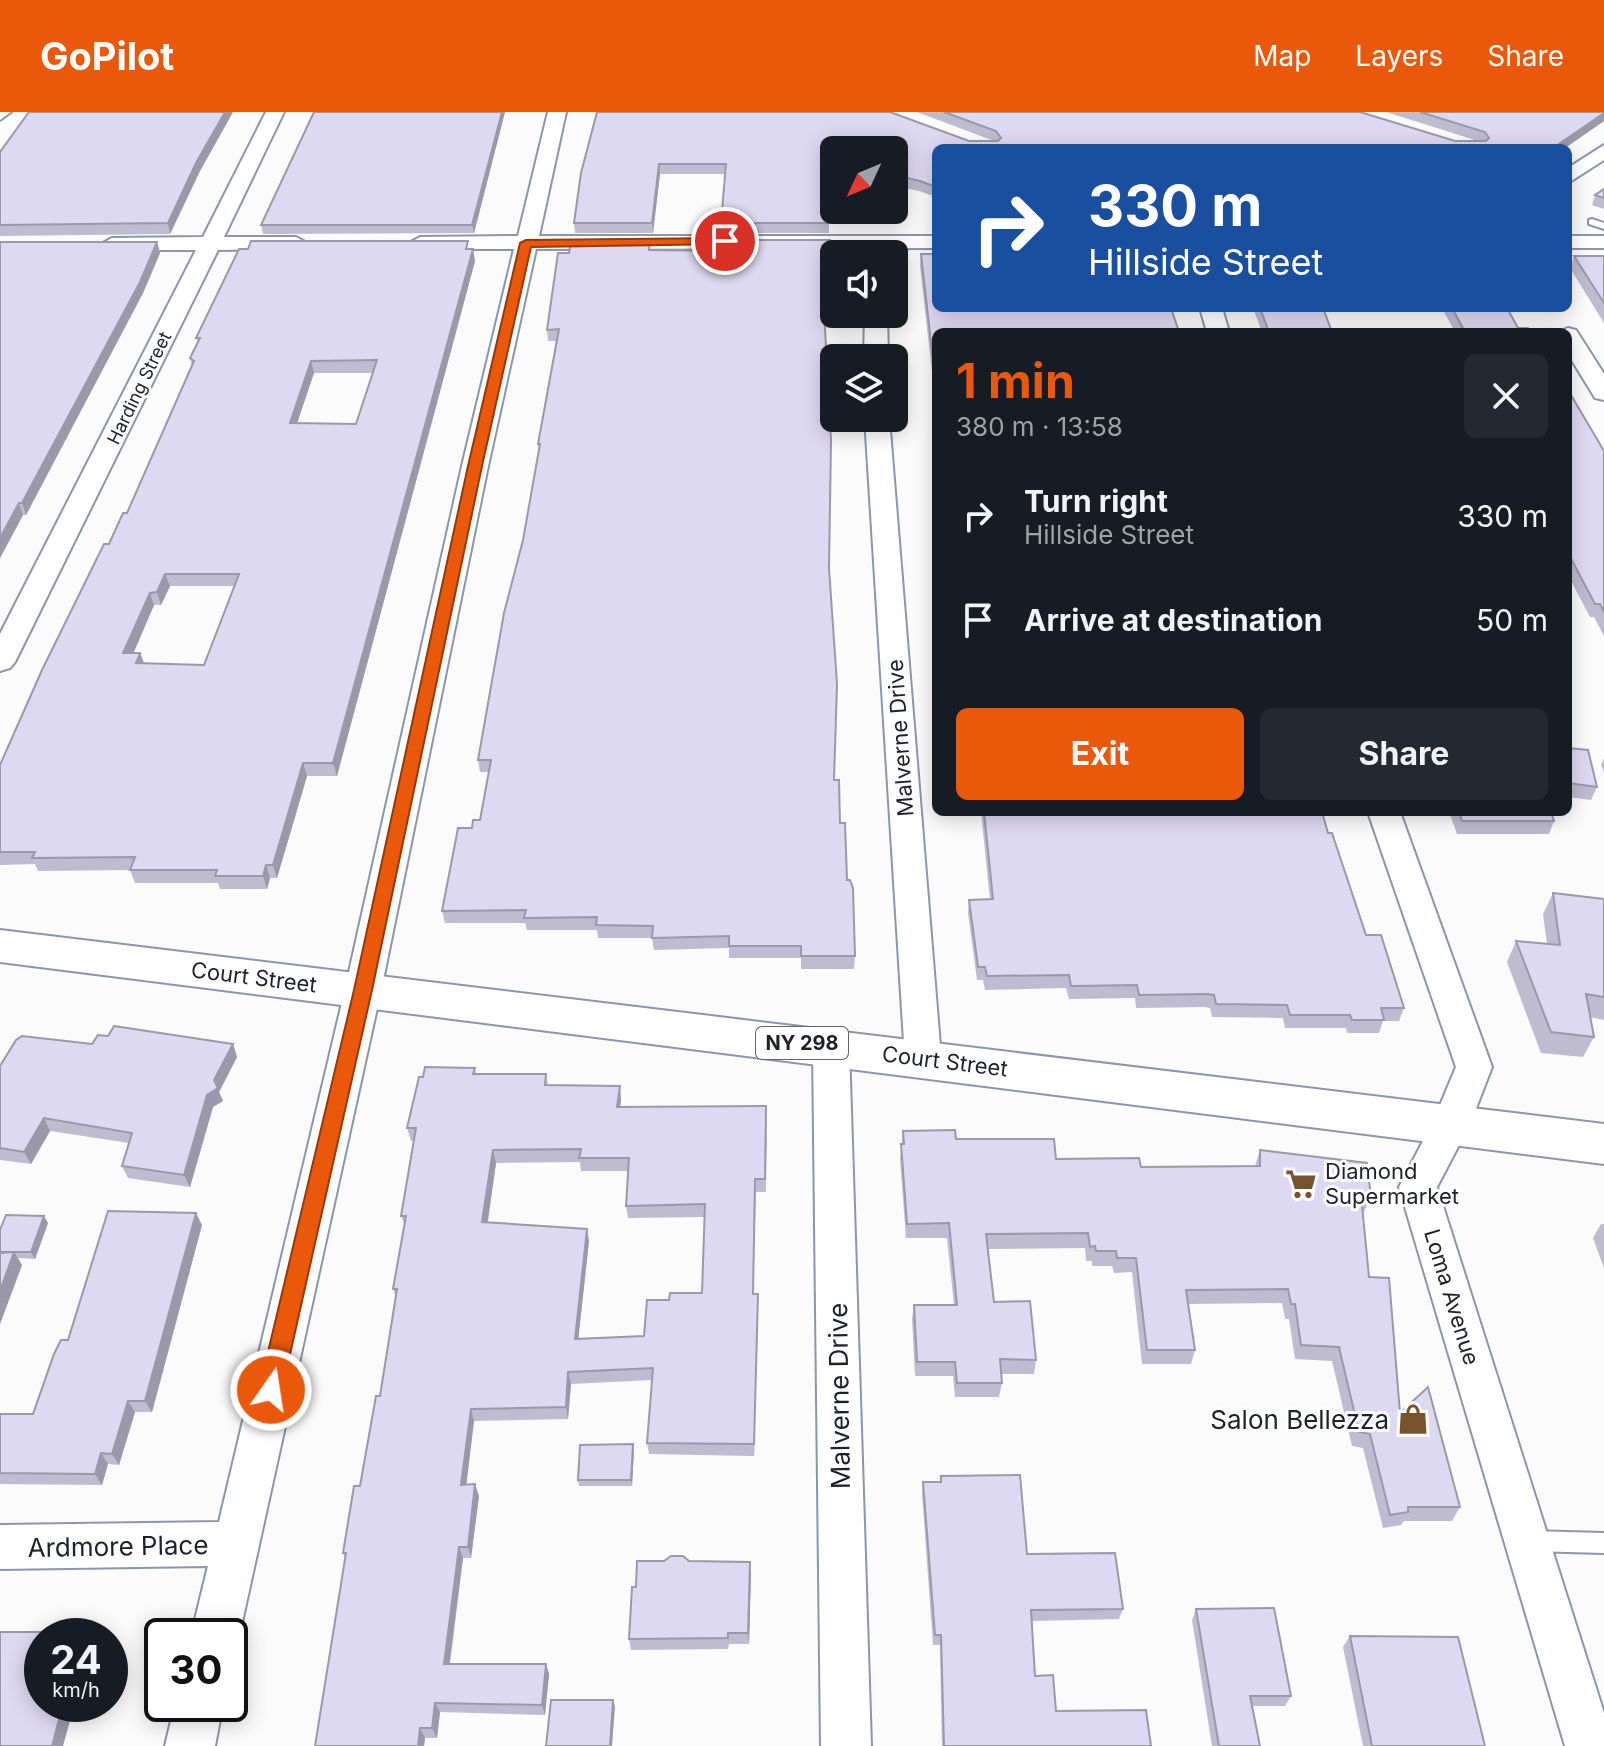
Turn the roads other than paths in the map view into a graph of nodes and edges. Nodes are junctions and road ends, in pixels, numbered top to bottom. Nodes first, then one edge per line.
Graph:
1 (275, 112) edge
2 (557, 112) edge
3 (1604, 151) edge
4 (1572, 174) edge
5 (1592, 222) dead end
6 (1604, 226) edge
7 (932, 242) edge
8 (1572, 242) edge
9 (1604, 242) edge
10 (209, 243) junction
11 (317, 243) edge
12 (394, 243) edge
13 (526, 243) junction
14 (90, 244) edge
15 (908, 245) edge
16 (820, 247) edge
17 (1572, 342) edge
18 (1604, 393) edge
19 (878, 432) edge
20 (0, 662) edge
21 (1385, 816) edge
22 (0, 946) edge
23 (363, 990) junction
24 (831, 1047) junction
25 (923, 1058) junction
26 (1451, 1124) junction
27 (1604, 1144) edge
28 (1527, 1541) junction
29 (1604, 1543) edge
30 (235, 1544) junction
31 (0, 1547) edge
32 (219, 1618) edge
33 (195, 1722) edge
34 (190, 1746) edge
35 (846, 1746) edge
36 (1590, 1746) edge

1 - 10 street, Harding Street
2 - 13 street
3 - 4 street
5 - 6 lane
7 - 15 street
8 - 9 street
10 - 11 street
10 - 14 street
10 - 20 street, Harding Street
12 - 13 street
13 - 16 street
13 - 23 street
17 - 18 street
19 - 25 street, Malverne Drive
21 - 26 street, Loma Avenue
22 - 23 main road, Court Street / NY 298
23 - 24 main road, Court Street / NY 298
23 - 30 street
24 - 25 main road, Court Street / NY 298
24 - 35 street, Malverne Drive
25 - 26 main road, Court Street / NY 298
26 - 27 main road, Court Street / NY 298
26 - 28 street, Loma Avenue
28 - 29 lane
28 - 36 street, Loma Avenue
30 - 31 street, Ardmore Place
30 - 32 street
33 - 34 street

